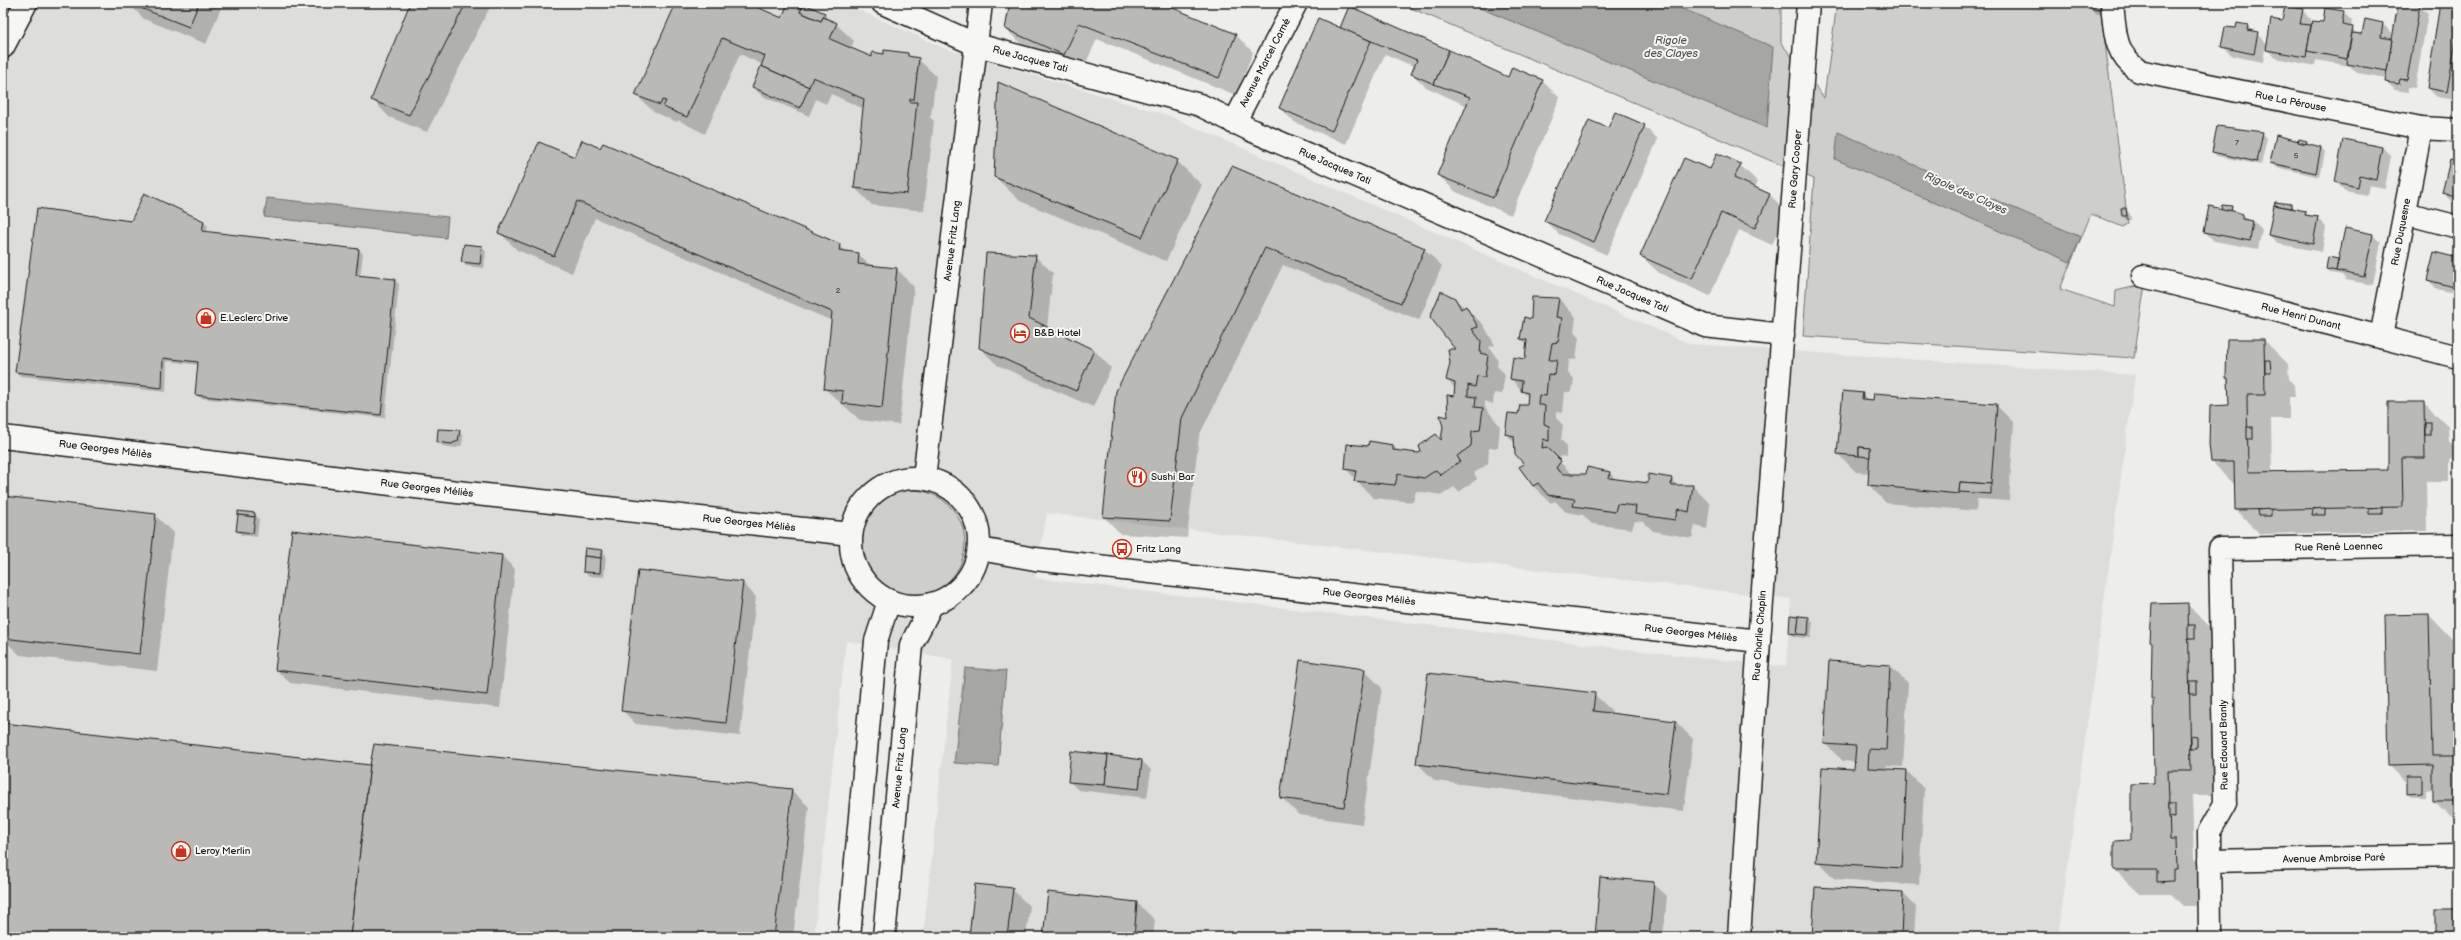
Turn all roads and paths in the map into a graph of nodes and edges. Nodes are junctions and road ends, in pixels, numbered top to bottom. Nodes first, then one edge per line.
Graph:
1 (26, 3) edge
2 (883, 3) edge
3 (981, 3) edge
4 (1296, 3) edge
5 (1808, 3) edge
6 (2112, 3) edge
7 (976, 45) junction
8 (3, 47) edge
9 (1234, 123) junction
10 (2421, 128) junction
11 (2458, 130) edge
12 (2404, 213) junction
13 (2458, 227) edge
14 (2144, 276) dead end
15 (1783, 335) junction
16 (2381, 337) junction
17 (2458, 358) edge
18 (3, 437) edge
19 (924, 478) junction
20 (851, 534) junction
21 (2458, 544) edge
22 (980, 549) junction
23 (2220, 549) joint
24 (889, 601) junction
25 (932, 604) junction
26 (1759, 641) junction
27 (2458, 856) edge
28 (2209, 861) junction
29 (849, 937) edge
30 (884, 937) edge
31 (1739, 937) edge
32 (2210, 937) edge

1 - 8 street
2 - 7 street, Rue Jacques Tati
3 - 7 street, Avenue Fritz Lang
4 - 9 street, Avenue Marcel Carné
5 - 15 street, Rue Gary Cooper
6 - 10 street, Rue La Pérouse
7 - 9 street, Rue Jacques Tati
7 - 19 street, Avenue Fritz Lang
9 - 15 street, Rue Jacques Tati
10 - 11 street, Rue La Pérouse
10 - 12 street, Rue Duquesne
12 - 13 street
12 - 16 street, Rue Duquesne
14 - 16 street, Rue Henri Dunant
15 - 26 street, Rue Charlie Chaplin
16 - 17 street, Rue Henri Dunant
18 - 20 street, Rue Georges Méliès
19 - 20 street
19 - 22 street
20 - 24 street
21 - 23 street, Rue René Laennec
22 - 25 street
22 - 26 street, Rue Georges Méliès
23 - 28 street, Rue Edouard Branly
24 - 25 street
24 - 29 street
25 - 30 street, Avenue Fritz Lang
26 - 31 street, Rue Charlie Chaplin
27 - 28 street, Avenue Ambroise Paré
28 - 32 street, Rue Edouard Branly

